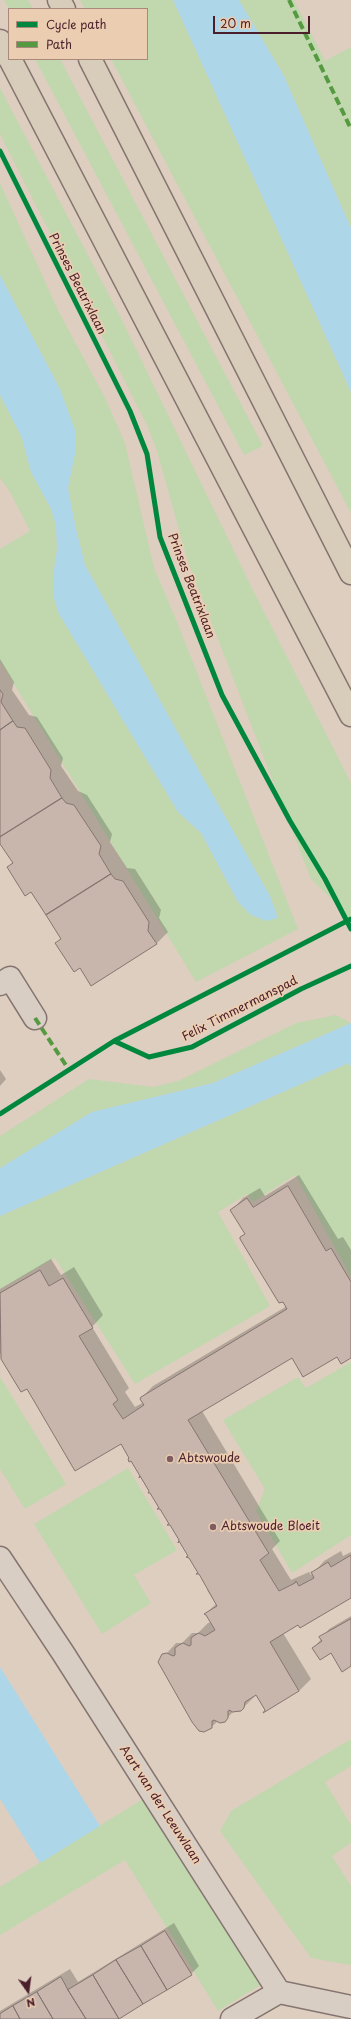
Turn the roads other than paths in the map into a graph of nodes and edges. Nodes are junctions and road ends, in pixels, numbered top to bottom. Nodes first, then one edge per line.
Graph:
1 (0, 41) edge
2 (8, 56) edge
3 (10, 60) edge
4 (91, 60) edge
5 (351, 573) edge
6 (351, 715) edge
7 (0, 984) edge
8 (35, 1018) dead end
9 (0, 1558) edge
10 (279, 1992) junction
11 (351, 2007) edge
12 (232, 2019) edge

1 - 2 main road
3 - 6 main road
4 - 5 main road
7 - 8 street
9 - 10 street, Aart van der Leeuwlaan
10 - 11 street
10 - 12 street

